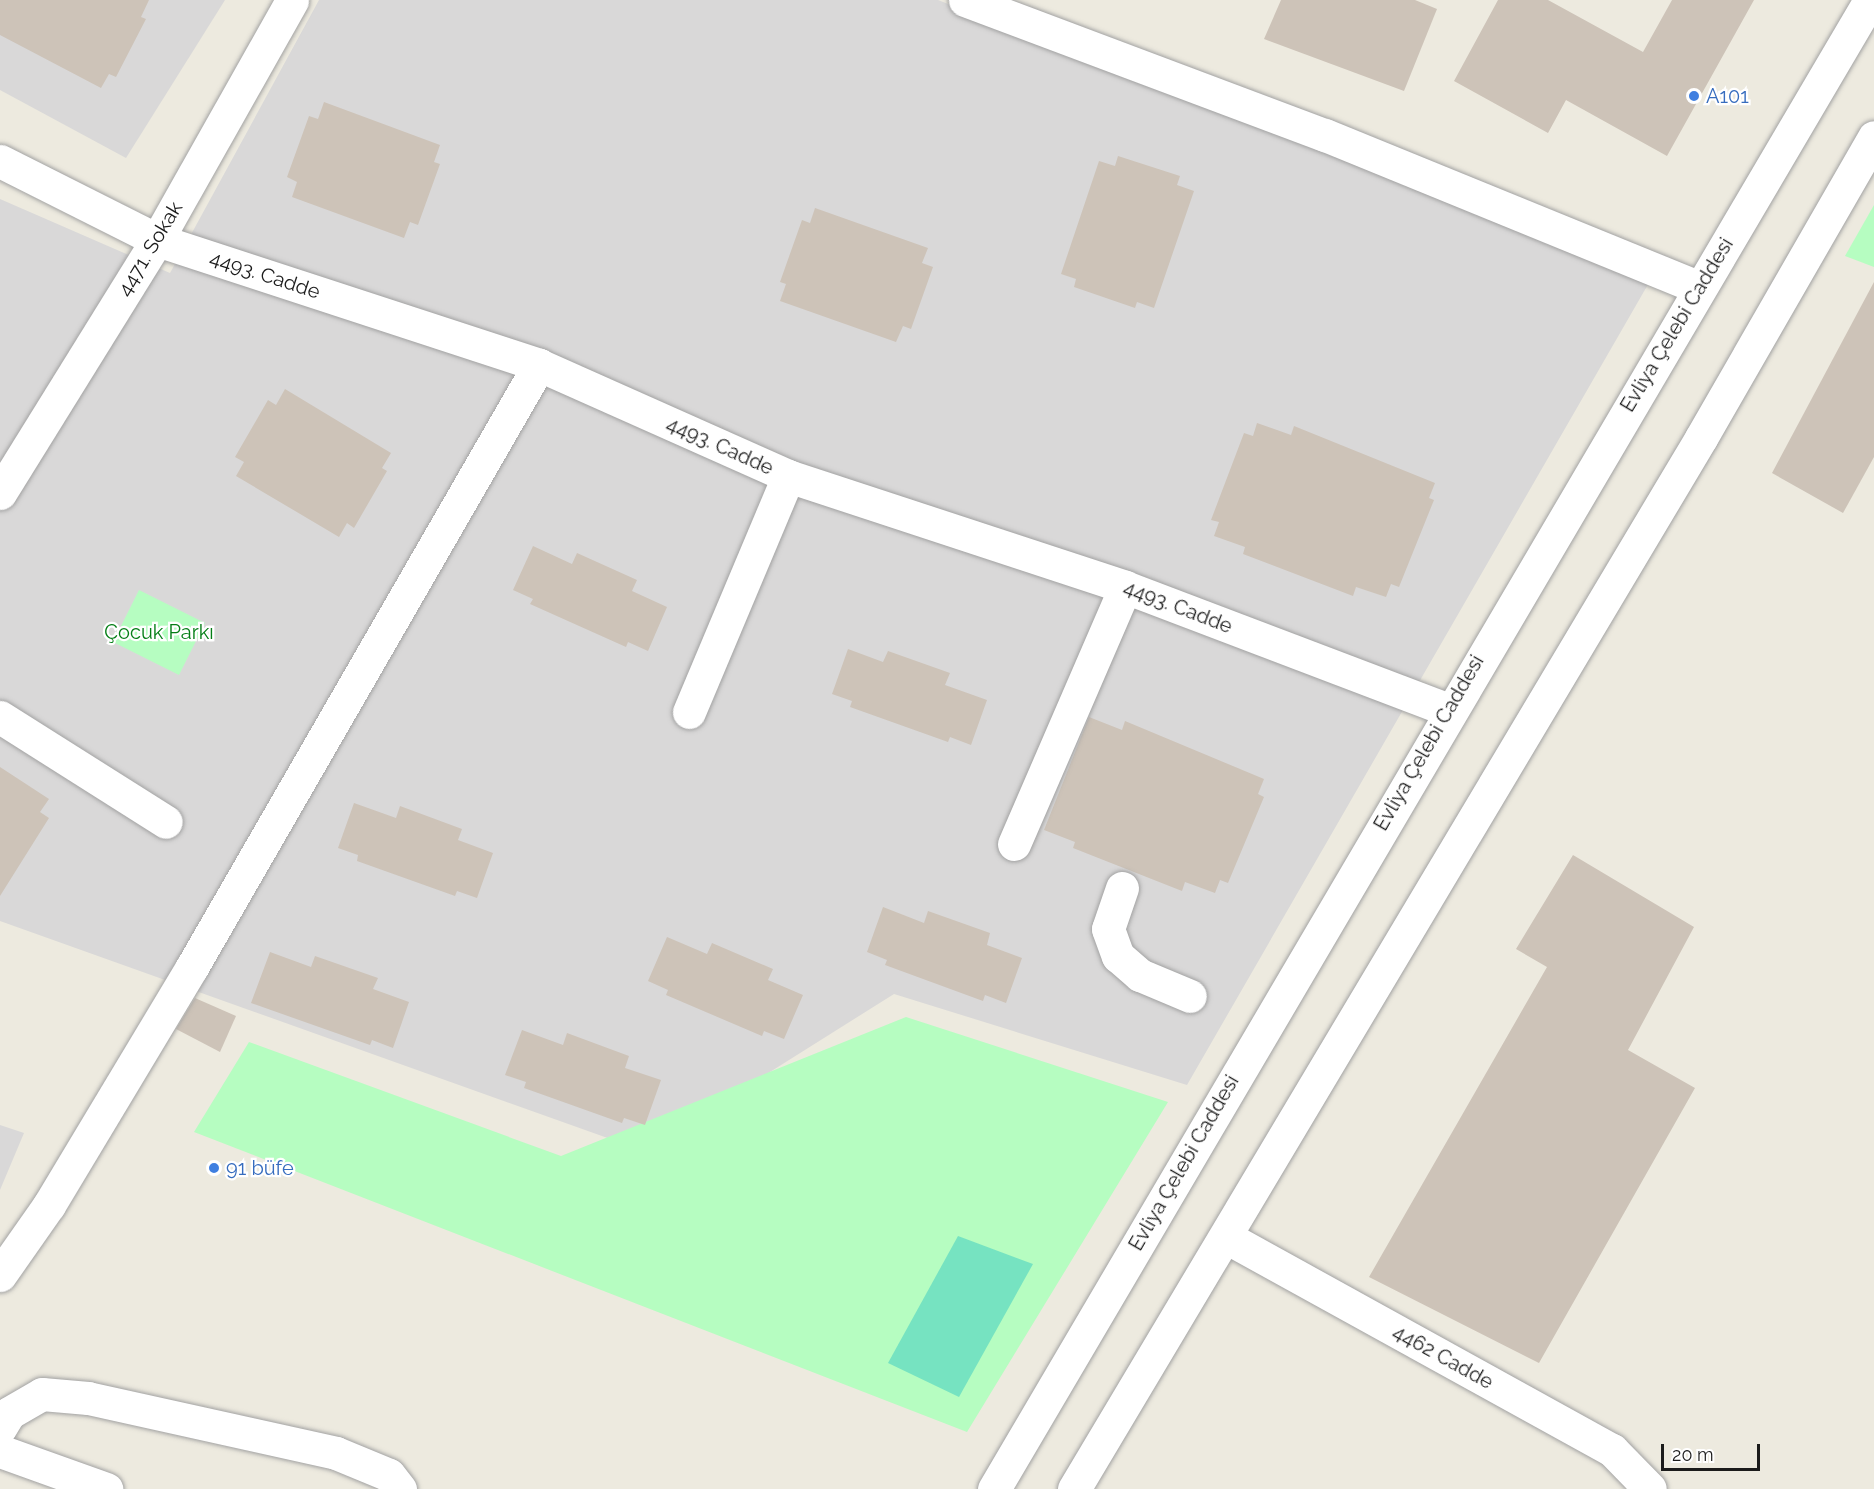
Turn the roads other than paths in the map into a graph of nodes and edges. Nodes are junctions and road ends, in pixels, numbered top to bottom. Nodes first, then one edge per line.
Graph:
1 (292, 0) edge
2 (965, 0) edge
3 (1870, 0) edge
4 (1874, 137) edge
5 (0, 161) edge
6 (157, 240) junction
7 (1699, 288) junction
8 (539, 365) junction
9 (788, 476) junction
10 (0, 493) edge
11 (1125, 587) junction
12 (1448, 710) junction
13 (689, 712) dead end
14 (0, 717) edge
15 (166, 822) dead end
16 (1014, 844) dead end
17 (1122, 888) dead end
18 (1190, 996) dead end
19 (1226, 1237) junction
20 (0, 1275) edge
21 (0, 1428) edge
22 (0, 1451) edge
23 (106, 1489) edge
24 (400, 1489) edge
25 (994, 1489) edge
26 (1074, 1489) edge
27 (1650, 1489) edge

1 - 6 street, 4471. Sokak
2 - 7 street
3 - 7 street, Evliya Çelebi Caddesi
4 - 19 street
5 - 6 street, 4493. Cadde
6 - 8 street, 4493. Cadde
6 - 10 street, 4471. Sokak
7 - 12 street, Evliya Çelebi Caddesi
8 - 9 street, 4493. Cadde
8 - 20 street
9 - 11 street, 4493. Cadde
9 - 13 street
11 - 12 street, 4493. Cadde
11 - 16 street
12 - 25 street, Evliya Çelebi Caddesi
14 - 15 street
17 - 18 street
19 - 26 street
19 - 27 street, 4462 Cadde
21 - 24 street
22 - 23 street

